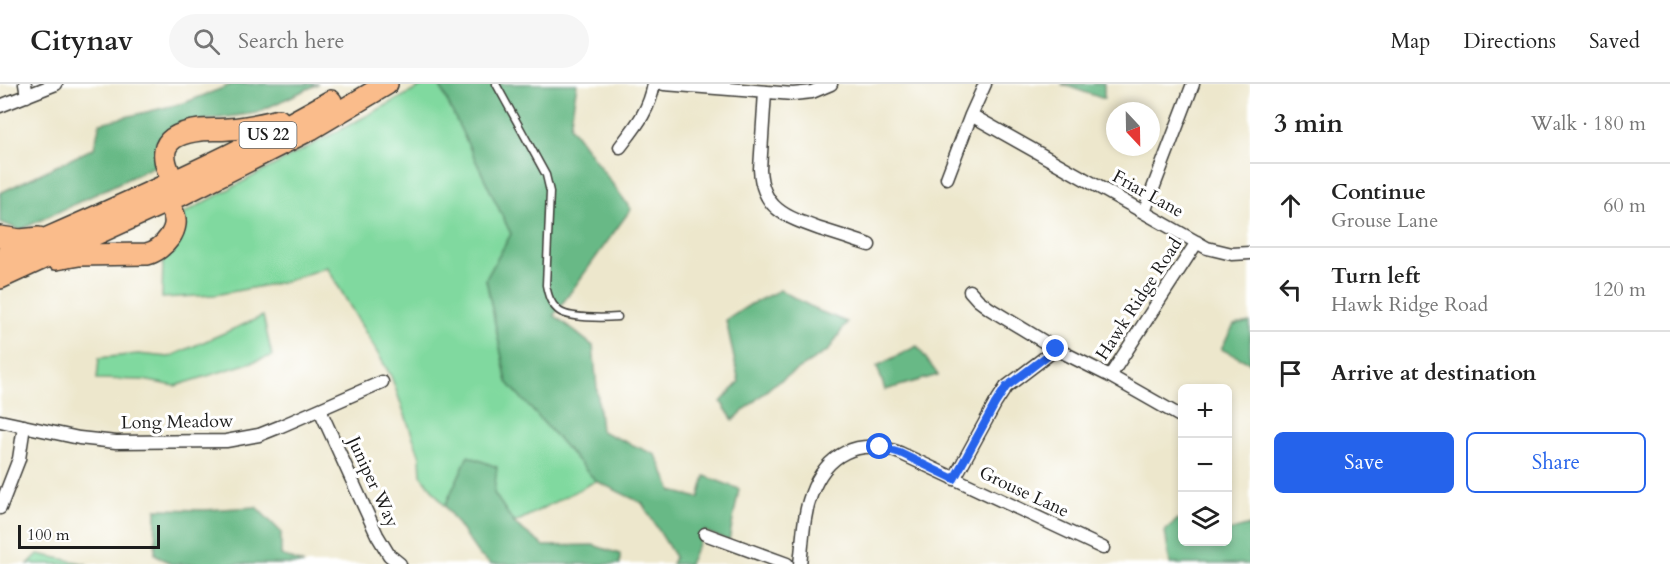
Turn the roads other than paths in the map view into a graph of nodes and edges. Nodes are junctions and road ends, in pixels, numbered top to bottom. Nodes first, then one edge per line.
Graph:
1 (56, 84) edge
2 (360, 84) edge
3 (387, 84) edge
4 (496, 84) edge
5 (654, 84) edge
6 (664, 84) edge
7 (831, 84) edge
8 (985, 84) edge
9 (1192, 84) edge
10 (26, 90) edge
11 (765, 92) junction
12 (0, 106) edge
13 (317, 109) junction
14 (971, 115) junction
15 (620, 147) dead end
16 (948, 178) dead end
17 (167, 192) junction
18 (1144, 212) junction
19 (52, 236) junction
20 (0, 237) edge
21 (1197, 242) junction
22 (869, 245) dead end
23 (1250, 254) edge
24 (0, 260) edge
25 (34, 262) junction
26 (0, 278) edge
27 (970, 291) dead end
28 (618, 317) dead end
29 (1056, 349) junction
30 (1110, 376) junction
31 (382, 382) dead end
32 (320, 410) junction
33 (1178, 415) edge
34 (0, 421) edge
35 (24, 426) junction
36 (954, 479) junction
37 (0, 508) edge
38 (705, 534) dead end
39 (1103, 548) dead end
40 (400, 564) edge
41 (787, 564) edge
42 (800, 564) edge

1 - 10 street
2 - 13 highway, US 22
3 - 17 highway, US 22
4 - 28 lane
5 - 15 street
6 - 11 street
7 - 11 street
8 - 14 street
9 - 18 street
10 - 12 street
11 - 22 street
13 - 17 highway, US 22
13 - 17 highway
14 - 16 street
14 - 18 street, Friar Lane
17 - 19 highway, US 22
17 - 25 highway, US 22
17 - 25 highway
18 - 21 street, Friar Lane
19 - 20 highway
19 - 24 highway, US 22
21 - 23 street, Friar Lane
21 - 30 street, Hawk Ridge Road
25 - 26 highway, US 22
27 - 29 street
29 - 30 street
29 - 36 street
30 - 33 street
31 - 32 street, Long Meadow
32 - 35 street, Long Meadow
32 - 40 street, Juniper Way
34 - 35 street, Long Meadow
35 - 37 street
36 - 39 street, Grouse Lane
36 - 42 street, Grouse Lane
38 - 41 street

